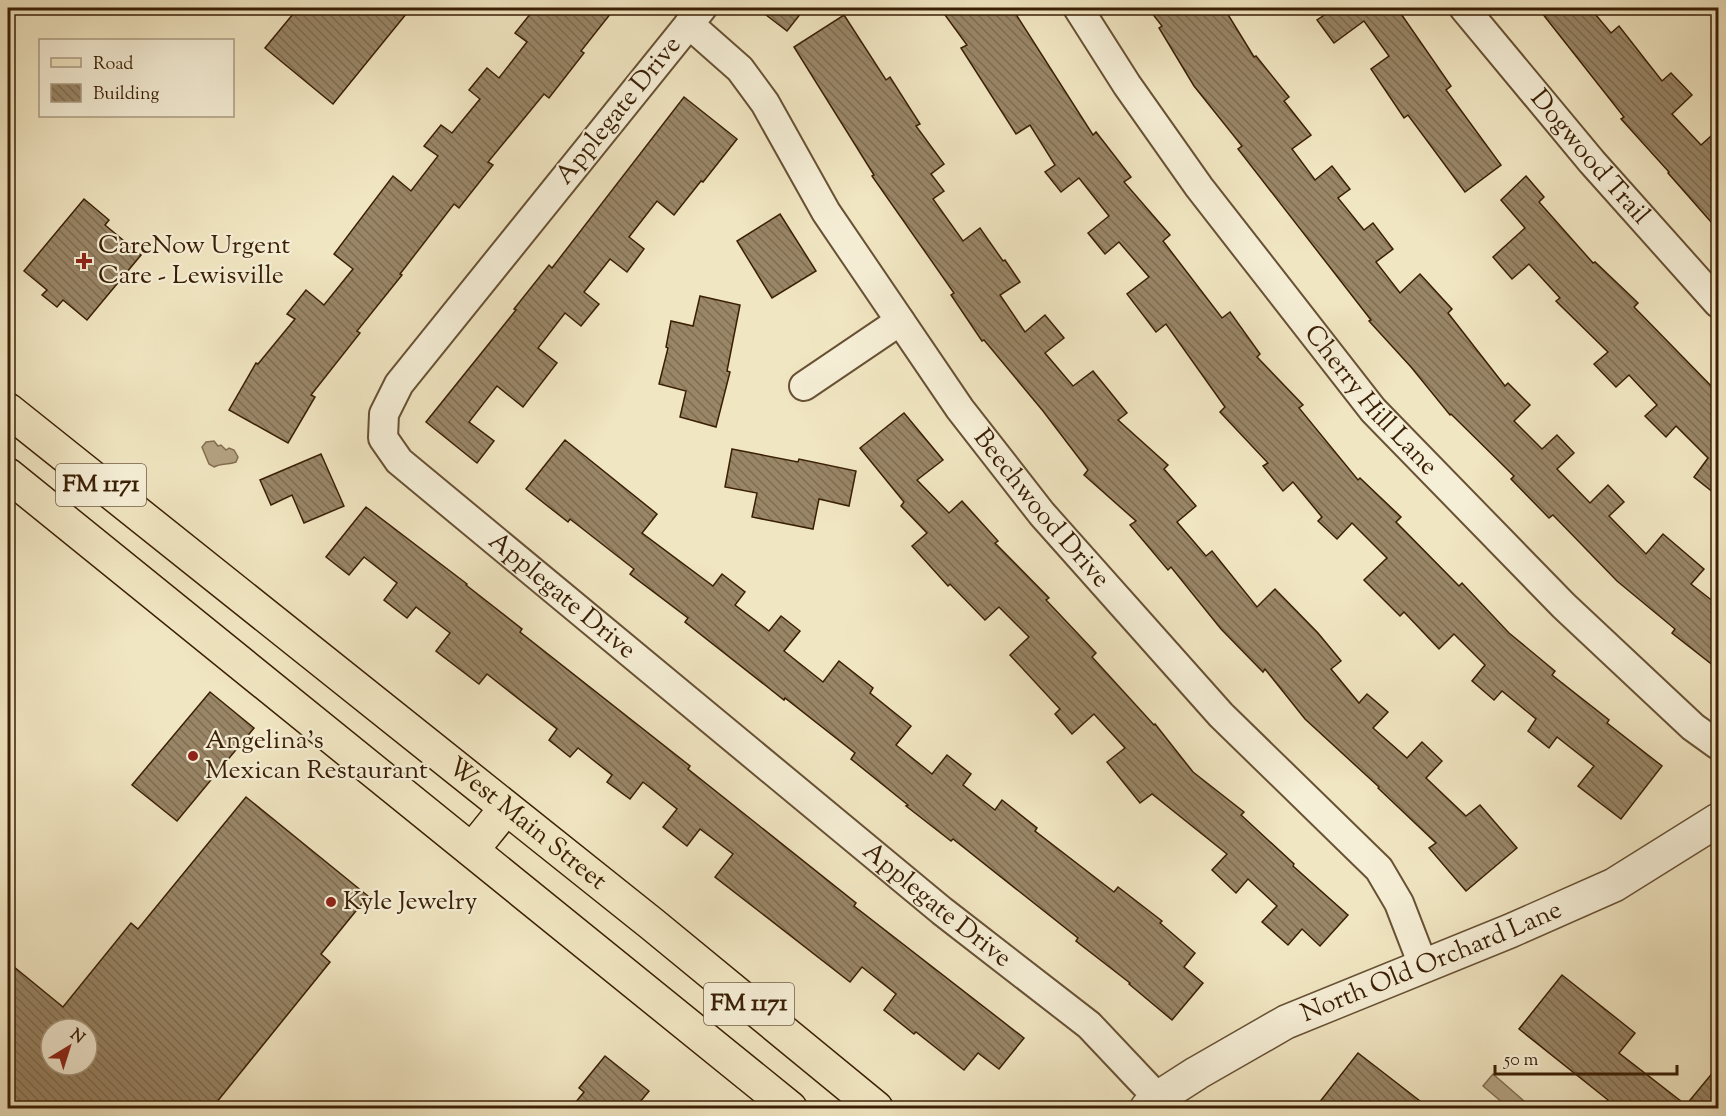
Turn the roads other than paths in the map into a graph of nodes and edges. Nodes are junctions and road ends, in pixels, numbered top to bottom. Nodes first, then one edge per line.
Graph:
1 (1078, 8) edge
2 (1464, 8) edge
3 (696, 16) edge
4 (1719, 303) edge
5 (900, 321) junction
6 (804, 386) dead end
7 (8, 410) edge
8 (8, 475) edge
9 (177, 545) junction
10 (144, 584) junction
11 (1719, 745) edge
12 (506, 808) junction
13 (1719, 820) edge
14 (472, 850) junction
15 (1423, 965) junction
16 (1153, 1103) edge
17 (790, 1108) edge
18 (876, 1108) edge

1 - 11 street, Cherry Hill Lane
2 - 4 street, Dogwood Trail
3 - 5 street, Beechwood Drive
3 - 16 street, Applegate Drive
5 - 6 street
5 - 15 street, Beechwood Drive
7 - 9 main road, West Main Street / FM 1171
8 - 10 main road, FM 1171
9 - 10 main road
9 - 12 main road, West Main Street / FM 1171
10 - 14 main road, FM 1171
12 - 14 main road
12 - 18 main road, West Main Street / FM 1171
13 - 15 street, North Old Orchard Lane
14 - 17 main road, FM 1171
15 - 16 street, North Old Orchard Lane

